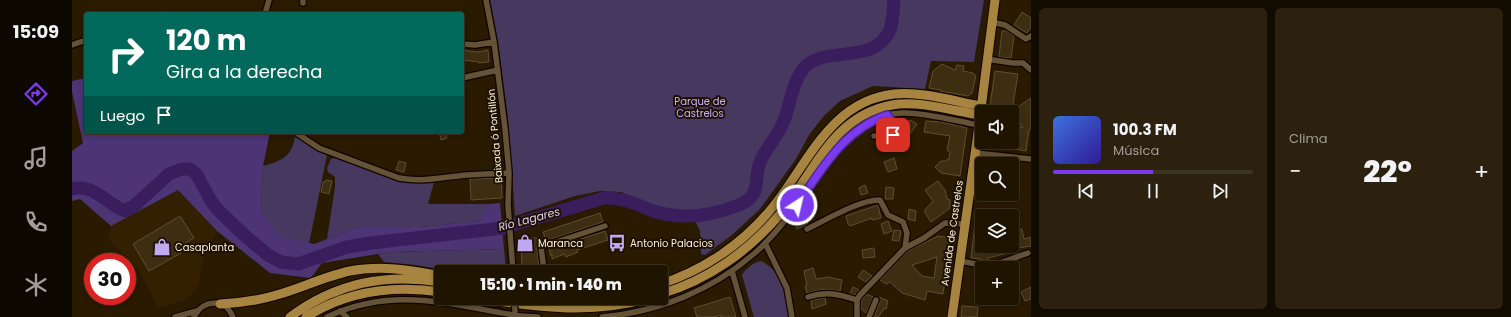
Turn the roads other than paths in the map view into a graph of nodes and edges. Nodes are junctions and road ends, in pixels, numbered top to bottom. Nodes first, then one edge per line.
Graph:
1 (269, 0) edge
2 (486, 0) edge
3 (995, 0) edge
4 (266, 12) edge
5 (992, 22) junction
6 (1031, 36) edge
7 (84, 41) edge
8 (494, 42) junction
9 (464, 44) edge
10 (72, 45) edge
11 (986, 59) junction
12 (498, 70) junction
13 (1031, 70) edge
14 (464, 78) edge
15 (981, 105) edge
16 (975, 109) edge
17 (975, 110) edge
18 (887, 115) junction
19 (975, 124) edge
20 (298, 134) edge
21 (874, 136) dead end
22 (975, 149) edge
23 (975, 153) junction
24 (818, 159) junction
25 (1031, 159) edge
26 (509, 173) junction
27 (811, 185) junction
28 (965, 224) junction
29 (605, 226) dead end
30 (807, 229) dead end
31 (765, 243) junction
32 (905, 248) junction
33 (1028, 253) dead end
34 (960, 261) junction
35 (513, 265) edge
36 (544, 265) edge
37 (732, 271) junction
38 (434, 274) edge
39 (434, 281) edge
40 (668, 282) edge
41 (434, 291) edge
42 (668, 292) edge
43 (808, 296) dead end
44 (857, 300) junction
45 (876, 300) dead end
46 (220, 304) junction
47 (527, 305) edge
48 (615, 305) edge
49 (340, 311) junction
50 (196, 314) edge
51 (514, 314) edge
52 (175, 317) edge
53 (233, 317) edge
54 (290, 317) edge
55 (306, 317) edge
56 (327, 317) edge
57 (347, 317) edge
58 (538, 317) edge
59 (602, 317) edge
60 (745, 317) edge
61 (792, 317) edge
62 (857, 317) edge
63 (869, 317) edge
64 (952, 317) edge

1 - 4 street
2 - 8 street, Baixada ó Pontillón
3 - 5 main road, Avenida de Castrelos
5 - 6 street
5 - 11 main road, Avenida de Castrelos
7 - 10 street
8 - 9 street
8 - 12 street, Baixada ó Pontillón
11 - 13 street
11 - 15 main road, Avenida de Castrelos
12 - 14 street
12 - 26 street, Baixada ó Pontillón
16 - 40 main road
17 - 24 main road
18 - 19 street
18 - 21 street
18 - 27 street
20 - 26 street
22 - 23 main road, Avenida de Castrelos
23 - 25 street
23 - 28 main road, Avenida de Castrelos
24 - 27 main road
24 - 42 main road
26 - 35 street, Baixada ó Pontillón
27 - 31 street
28 - 32 street
28 - 34 main road, Avenida de Castrelos
29 - 36 street
30 - 32 street
31 - 37 street
31 - 61 street
32 - 44 street
33 - 34 street
34 - 64 main road, Avenida de Castrelos
37 - 59 street
37 - 60 street
38 - 46 main road
39 - 54 main road
41 - 55 main road
43 - 44 street
44 - 62 street
45 - 63 street
46 - 50 street
46 - 53 street
47 - 48 main road
49 - 51 street
49 - 56 street
49 - 57 street
50 - 52 street
51 - 58 street

